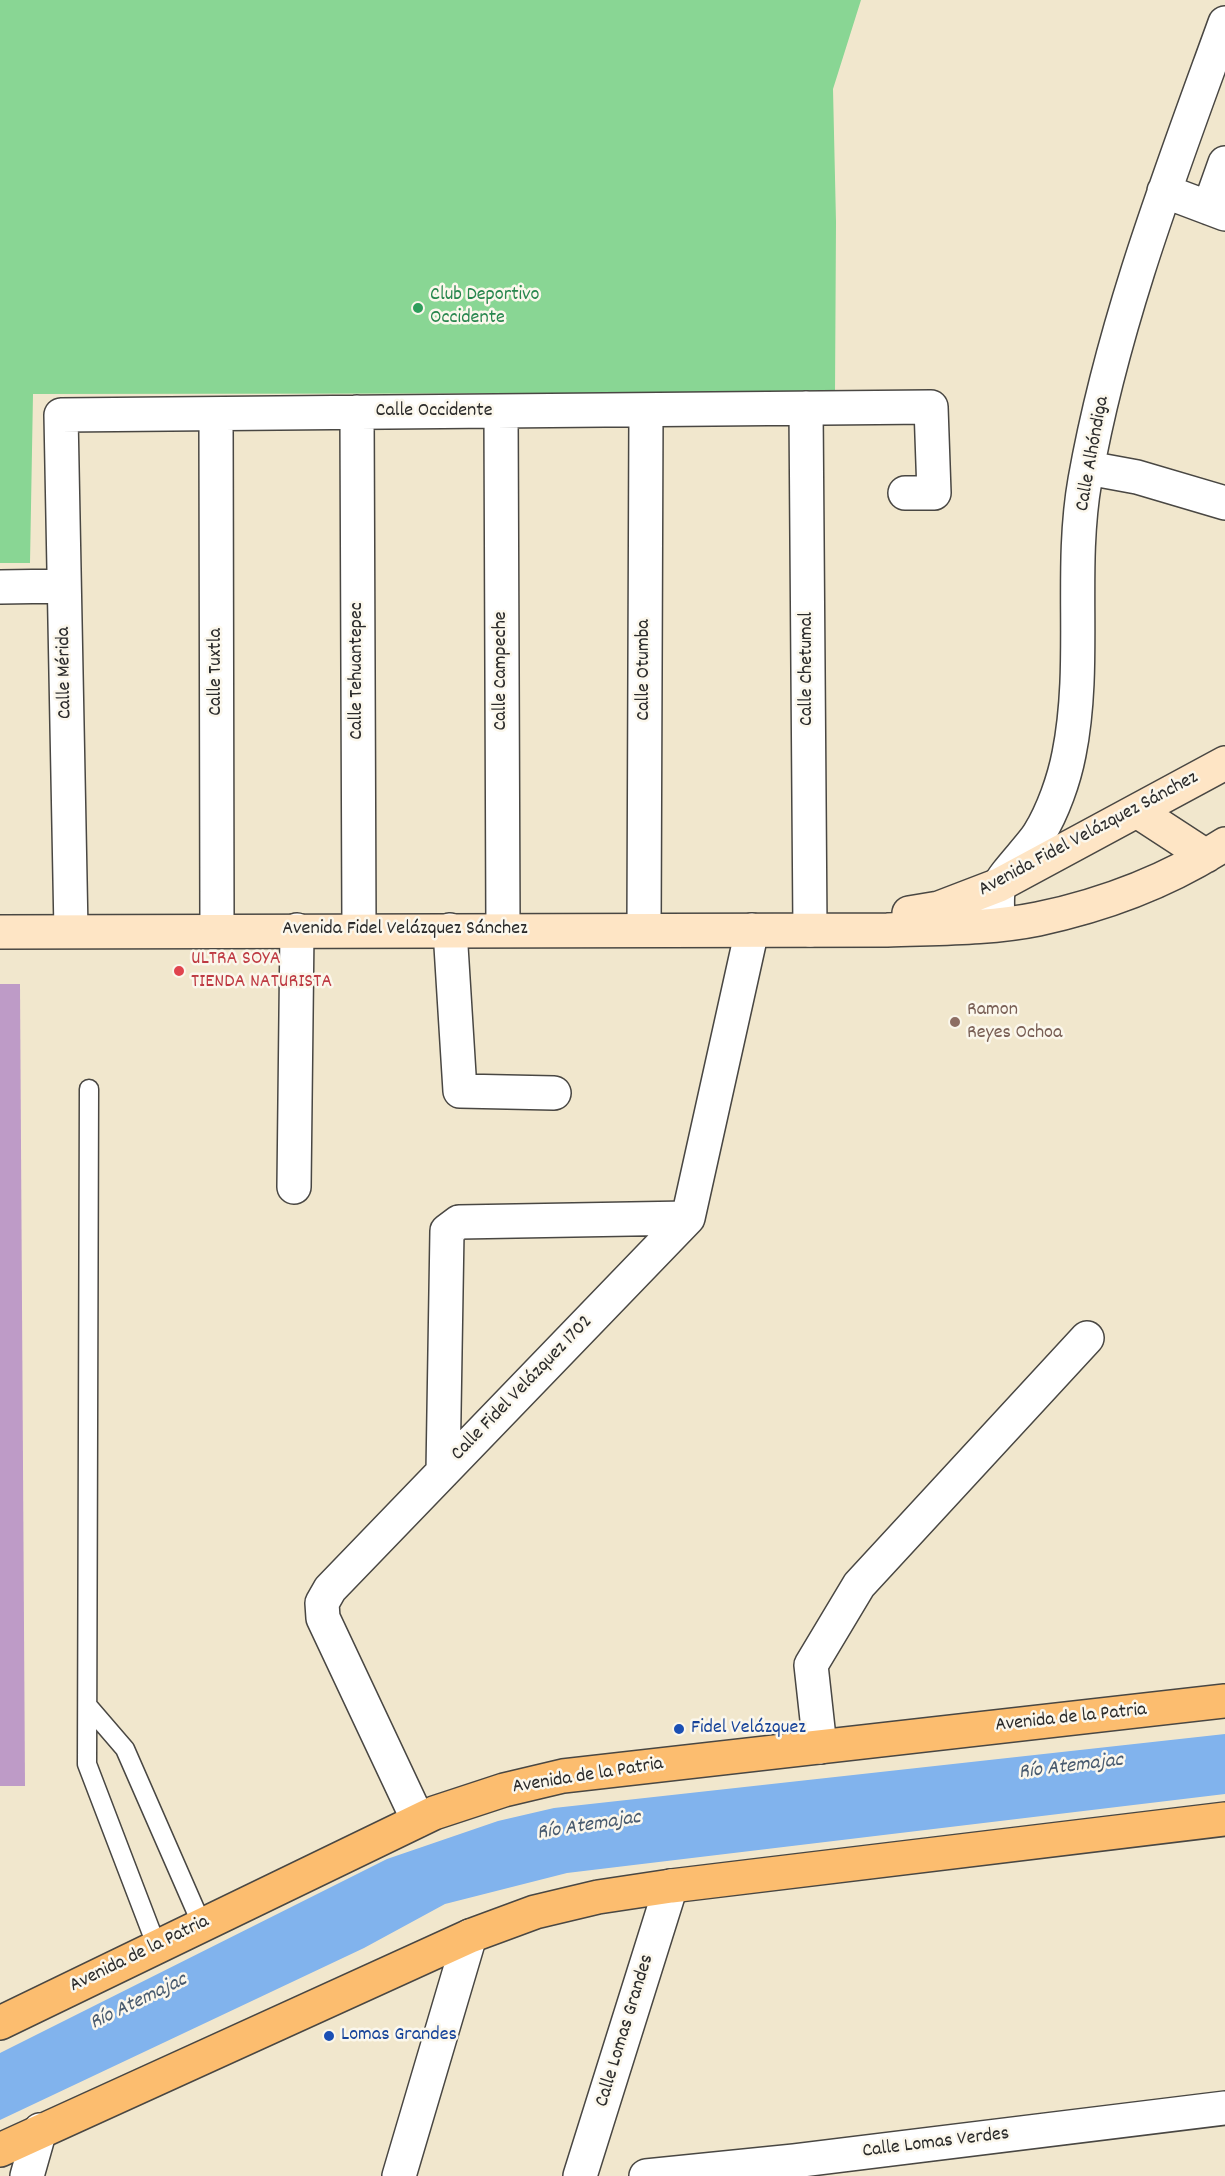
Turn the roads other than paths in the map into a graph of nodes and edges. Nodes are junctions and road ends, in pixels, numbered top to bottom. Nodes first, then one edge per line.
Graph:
1 (1225, 22) edge
2 (1225, 163) edge
3 (1164, 191) junction
4 (1217, 211) edge
5 (806, 408) junction
6 (646, 410) junction
7 (501, 411) junction
8 (357, 412) junction
9 (216, 414) junction
10 (62, 415) joint
11 (1088, 468) junction
12 (905, 493) dead end
13 (1225, 503) edge
14 (64, 586) junction
15 (0, 587) edge
16 (1225, 763) edge
17 (1137, 811) junction
18 (1216, 850) edge
19 (999, 885) junction
20 (998, 924) junction
21 (218, 930) junction
22 (297, 930) junction
23 (358, 930) junction
24 (450, 930) junction
25 (503, 930) junction
26 (644, 930) junction
27 (752, 930) junction
28 (810, 930) junction
29 (71, 931) junction
30 (0, 932) edge
31 (89, 1089) dead end
32 (554, 1093) dead end
33 (294, 1187) dead end
34 (688, 1218) junction
35 (1088, 1338) dead end
36 (443, 1472) junction
37 (1225, 1701) edge
38 (88, 1706) junction
39 (820, 1747) junction
40 (1225, 1819) edge
41 (418, 1820) junction
42 (671, 1886) junction
43 (202, 1925) junction
44 (470, 1936) junction
45 (157, 1947) junction
46 (0, 2023) edge
47 (1225, 2108) edge
48 (40, 2130) junction
49 (0, 2150) edge
50 (794, 2169) edge
51 (27, 2176) edge
52 (399, 2176) edge
53 (580, 2176) edge
54 (646, 2176) edge

1 - 3 street, Calle Alhóndiga
2 - 4 street
3 - 4 street
3 - 11 street, Calle Alhóndiga
5 - 6 street, Calle Occidente
5 - 12 street, Calle Occidente
5 - 28 street, Calle Chetumal
6 - 7 street, Calle Occidente
6 - 26 street, Calle Otumba
7 - 8 street, Calle Occidente
7 - 25 street, Calle Campeche
8 - 9 street, Calle Occidente
8 - 23 street, Calle Tehuantepec
9 - 10 street, Calle Occidente
9 - 21 street, Calle Tuxtla
10 - 14 street, Calle Mérida
11 - 13 street
11 - 19 street, Calle Alhóndiga
14 - 15 street
14 - 29 street, Calle Mérida
16 - 17 main road, Avenida Fidel Velázquez Sánchez
17 - 18 main road
17 - 19 main road, Avenida Fidel Velázquez Sánchez
18 - 20 main road, Avenida Fidel Velázquez Sánchez
19 - 20 street
19 - 28 main road, Avenida Fidel Velázquez Sánchez
20 - 28 main road, Avenida Fidel Velázquez Sánchez
21 - 22 main road, Avenida Fidel Velázquez Sánchez
21 - 29 main road, Avenida Fidel Velázquez Sánchez
22 - 23 main road, Avenida Fidel Velázquez Sánchez
22 - 33 street
23 - 24 main road, Avenida Fidel Velázquez Sánchez
24 - 25 main road, Avenida Fidel Velázquez Sánchez
24 - 32 street
25 - 26 main road, Avenida Fidel Velázquez Sánchez
26 - 27 main road, Avenida Fidel Velázquez Sánchez
27 - 28 main road, Avenida Fidel Velázquez Sánchez
27 - 34 street
29 - 30 main road, Avenida Fidel Velázquez Sánchez
31 - 38 lane
34 - 36 street, Calle Fidel Velázquez 1702
34 - 36 street
35 - 39 street
36 - 41 street, Calle Fidel Velázquez 1702
37 - 39 main road, Avenida de la Patria
38 - 43 lane
38 - 45 lane
39 - 41 main road, Avenida de la Patria
40 - 42 main road
41 - 43 main road, Avenida de la Patria
42 - 44 main road
42 - 53 street, Calle Lomas Grandes
43 - 45 main road, Avenida de la Patria
44 - 48 main road
44 - 52 street
45 - 46 main road, Avenida de la Patria
47 - 50 street, Calle Lomas Verdes
48 - 49 main road
48 - 51 street
50 - 54 street, Calle Lomas Verdes

